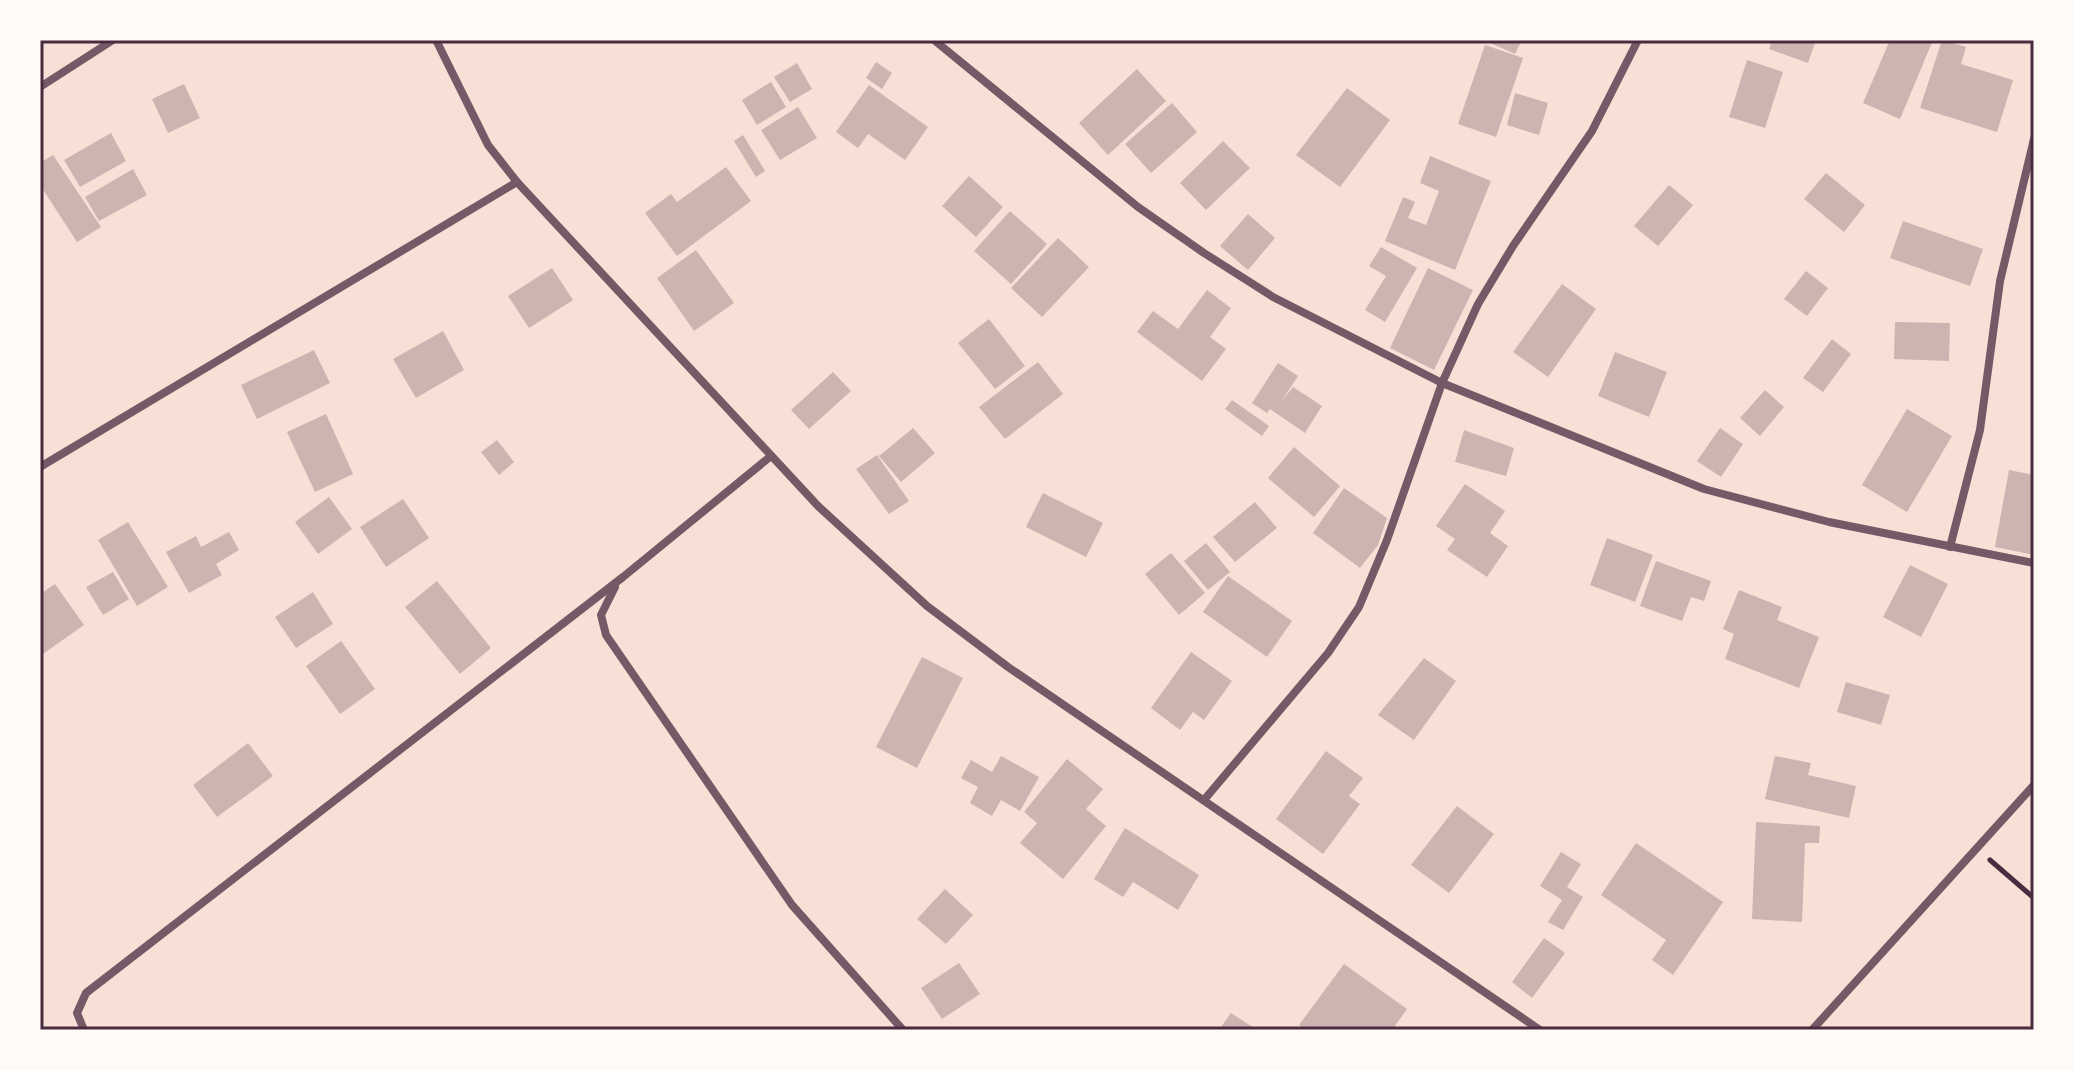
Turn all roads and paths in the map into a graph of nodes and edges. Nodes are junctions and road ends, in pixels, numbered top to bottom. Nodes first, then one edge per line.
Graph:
1 (113, 40) edge
2 (436, 40) edge
3 (934, 40) edge
4 (1638, 40) edge
5 (40, 87) edge
6 (2034, 139) edge
7 (517, 182) junction
8 (1442, 383) junction
9 (771, 456) junction
10 (40, 467) edge
11 (1950, 547) junction
12 (2034, 563) edge
13 (623, 577) junction
14 (2034, 785) edge
15 (1204, 800) junction
16 (1977, 848) junction
17 (2034, 898) edge
18 (84, 1030) edge
19 (903, 1030) edge
20 (1540, 1030) edge
21 (1812, 1030) edge

1 - 5 street
2 - 7 street
3 - 8 street
4 - 8 street
6 - 11 street
7 - 9 street
7 - 10 street
8 - 11 street
8 - 15 street
9 - 13 street
9 - 15 street
11 - 12 street
13 - 18 street
13 - 19 street
14 - 16 street
15 - 20 street
16 - 17 path
16 - 21 street

